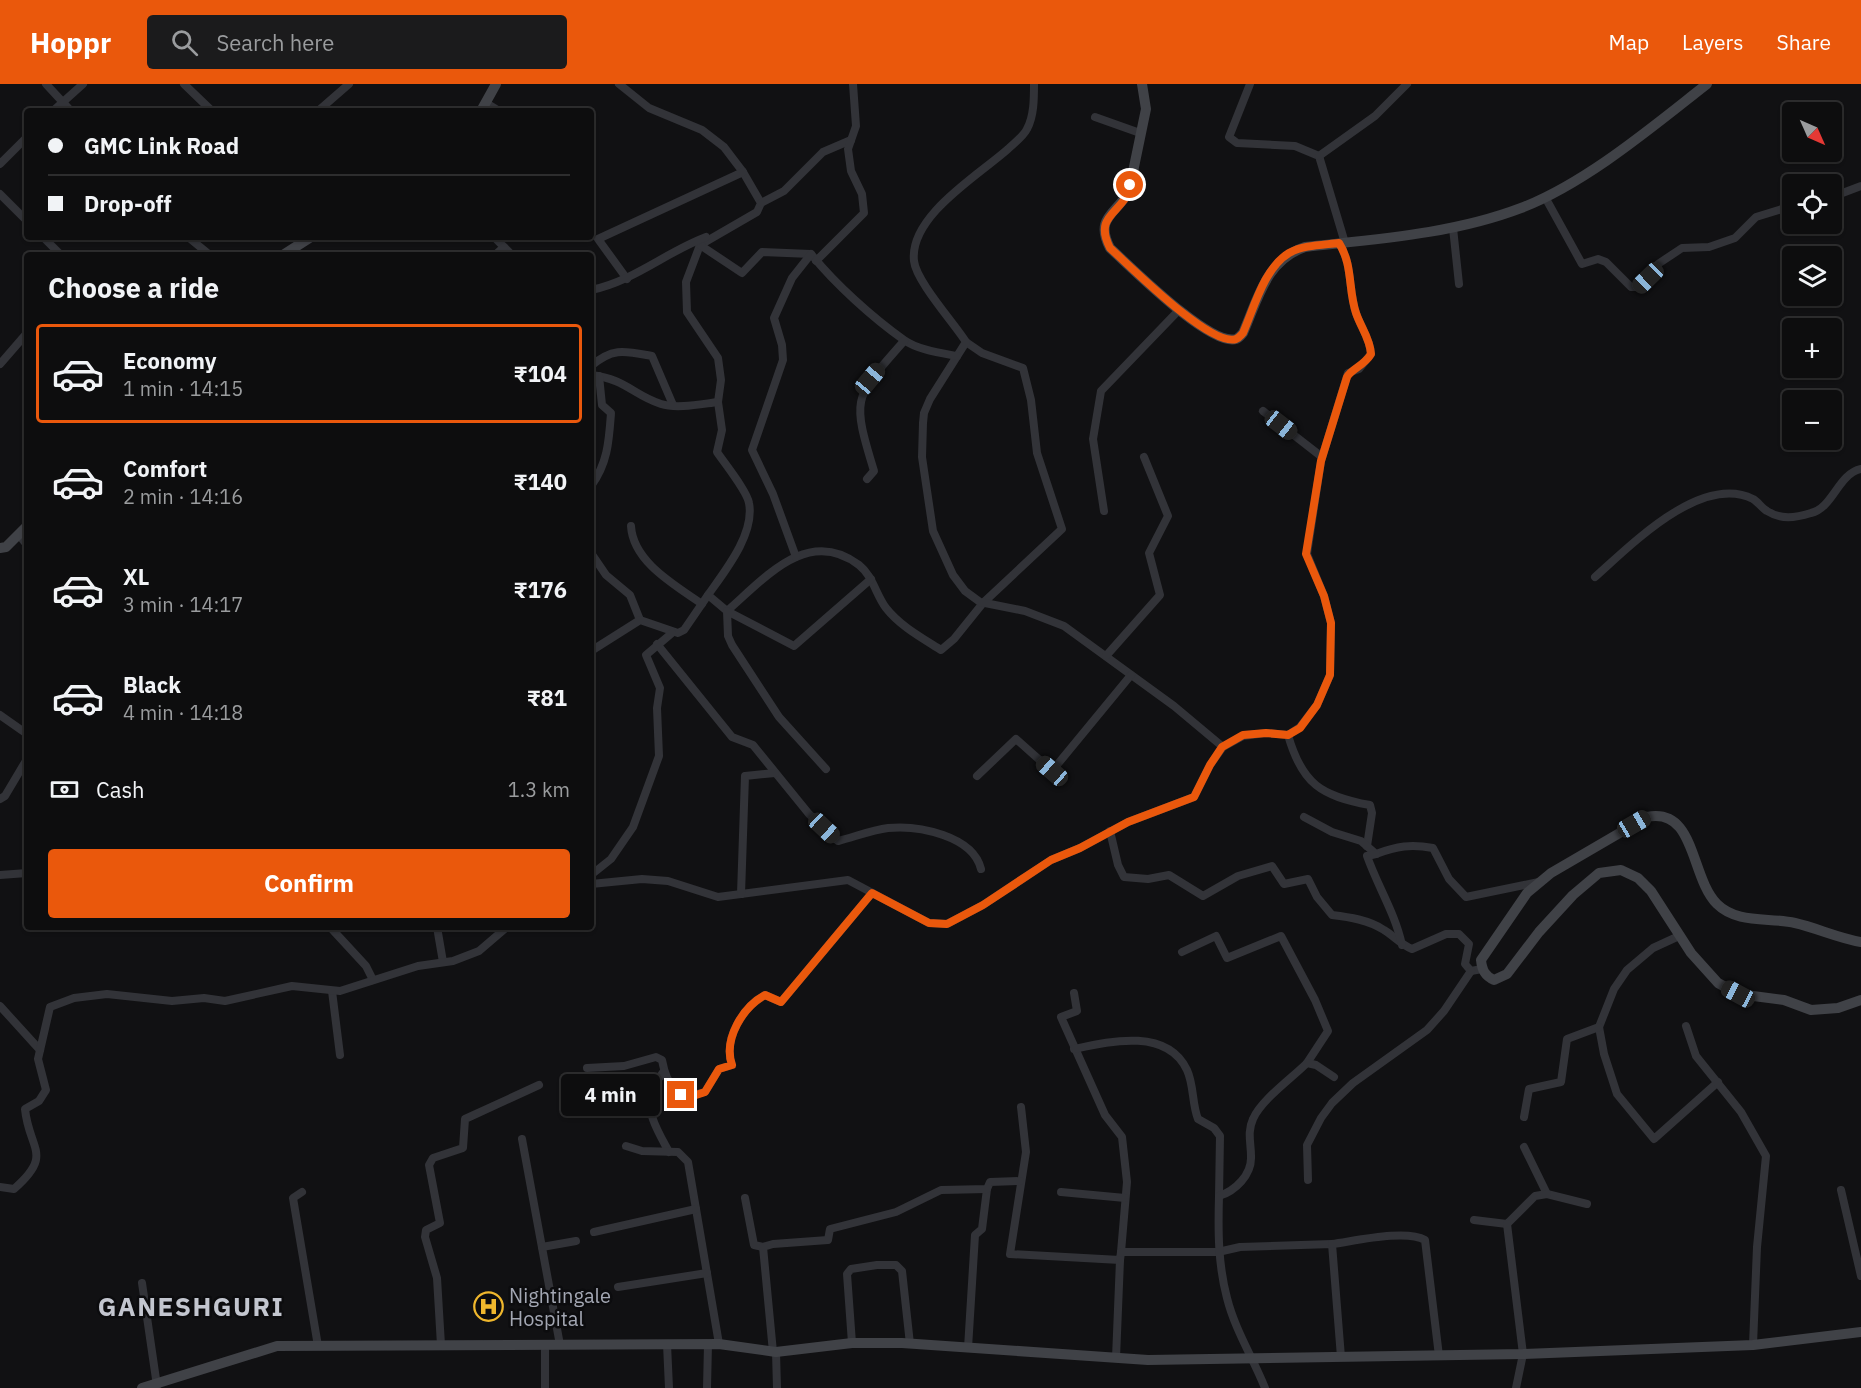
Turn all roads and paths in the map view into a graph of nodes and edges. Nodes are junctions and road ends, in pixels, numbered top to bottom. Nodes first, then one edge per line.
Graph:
1 (46, 84) edge
2 (83, 84) edge
3 (184, 84) edge
4 (619, 84) edge
5 (854, 84) edge
6 (1034, 84) edge
7 (1142, 84) edge
8 (1250, 84) edge
9 (1407, 84) edge
10 (1707, 84) edge
11 (347, 85) edge
12 (494, 85) edge
13 (62, 102) junction
14 (483, 107) edge
15 (56, 108) edge
16 (68, 108) edge
17 (209, 108) edge
18 (321, 108) edge
19 (1095, 117) dead end
20 (1140, 133) junction
21 (24, 140) edge
22 (851, 140) junction
23 (1319, 156) junction
24 (0, 164) edge
25 (744, 172) junction
26 (1861, 186) edge
27 (1842, 193) edge
28 (0, 194) edge
29 (1545, 197) junction
30 (761, 203) junction
31 (1782, 209) edge
32 (24, 218) edge
33 (1453, 228) junction
34 (713, 235) junction
35 (46, 240) edge
36 (192, 240) edge
37 (306, 240) edge
38 (497, 240) edge
39 (1342, 243) junction
40 (700, 245) junction
41 (504, 247) junction
42 (58, 252) edge
43 (206, 252) edge
44 (288, 252) edge
45 (498, 252) edge
46 (509, 252) edge
47 (814, 258) junction
48 (627, 279) junction
49 (1459, 284) dead end
50 (594, 289) edge
51 (1178, 311) junction
52 (24, 337) edge
53 (904, 341) junction
54 (966, 342) junction
55 (957, 356) junction
56 (594, 363) edge
57 (0, 364) edge
58 (595, 375) edge
59 (718, 402) junction
60 (673, 405) junction
61 (1263, 411) dead end
62 (1144, 457) dead end
63 (1322, 457) junction
64 (1861, 469) edge
65 (867, 479) dead end
66 (594, 482) edge
67 (1104, 511) dead end
68 (631, 526) dead end
69 (24, 529) edge
70 (19, 535) junction
71 (24, 541) edge
72 (0, 548) edge
73 (594, 557) edge
74 (796, 557) junction
75 (1595, 577) dead end
76 (871, 579) junction
77 (708, 595) junction
78 (984, 603) junction
79 (702, 604) junction
80 (727, 611) junction
81 (640, 620) junction
82 (672, 633) junction
83 (657, 644) junction
84 (594, 649) edge
85 (1106, 656) junction
86 (1131, 675) junction
87 (0, 715) edge
88 (24, 732) edge
89 (1288, 735) junction
90 (1222, 747) junction
91 (24, 764) edge
92 (826, 769) dead end
93 (775, 773) junction
94 (976, 776) dead end
95 (0, 799) edge
96 (1304, 817) dead end
97 (1110, 831) junction
98 (1367, 846) junction
99 (1376, 854) junction
100 (981, 868) dead end
101 (24, 873) edge
102 (594, 873) edge
103 (0, 875) edge
104 (1540, 882) junction
105 (594, 885) edge
106 (872, 893) junction
107 (741, 894) junction
108 (333, 930) edge
109 (438, 930) edge
110 (504, 930) edge
111 (1679, 936) junction
112 (1861, 942) edge
113 (1402, 945) junction
114 (1182, 952) dead end
115 (443, 962) junction
116 (1477, 970) junction
117 (373, 980) junction
118 (332, 991) junction
119 (1074, 993) dead end
120 (1861, 1000) edge
121 (0, 1006) edge
122 (1686, 1026) dead end
123 (1599, 1027) junction
124 (1074, 1049) junction
125 (40, 1050) junction
126 (340, 1055) dead end
127 (1307, 1063) junction
128 (587, 1068) dead end
129 (664, 1071) junction
130 (1334, 1077) dead end
131 (1718, 1082) junction
132 (539, 1085) dead end
133 (1021, 1107) dead end
134 (1524, 1117) dead end
135 (522, 1139) dead end
136 (627, 1146) dead end
137 (1524, 1147) dead end
138 (669, 1152) junction
139 (1308, 1180) dead end
140 (1020, 1181) junction
141 (0, 1187) edge
142 (987, 1189) junction
143 (1841, 1190) dead end
144 (302, 1192) dead end
145 (1061, 1192) dead end
146 (1547, 1194) junction
147 (1219, 1196) junction
148 (745, 1198) dead end
149 (1125, 1198) junction
150 (1587, 1204) dead end
151 (696, 1209) junction
152 (1474, 1220) dead end
153 (1507, 1224) junction
154 (594, 1232) dead end
155 (576, 1241) dead end
156 (1332, 1244) junction
157 (542, 1247) junction
158 (763, 1247) junction
159 (1218, 1252) junction
160 (1120, 1256) junction
161 (707, 1273) junction
162 (1861, 1276) edge
163 (142, 1283) dead end
164 (618, 1287) dead end
165 (1861, 1332) edge
166 (852, 1343) junction
167 (667, 1344) junction
168 (714, 1344) junction
169 (910, 1344) junction
170 (441, 1345) junction
171 (545, 1345) junction
172 (560, 1345) junction
173 (1753, 1345) junction
174 (318, 1346) junction
175 (968, 1348) junction
176 (774, 1352) junction
177 (1523, 1354) junction
178 (1439, 1356) junction
179 (1250, 1357) junction
180 (1341, 1357) junction
181 (1116, 1358) junction
182 (157, 1386) edge
183 (142, 1388) edge
184 (545, 1388) edge
185 (669, 1388) edge
186 (707, 1388) edge
187 (777, 1388) edge
188 (1265, 1388) edge
189 (1515, 1388) edge

1 - 13 street
2 - 13 street
3 - 17 street
4 - 25 street
5 - 22 street
6 - 54 street
7 - 20 street
8 - 23 street
9 - 23 street
10 - 29 street
11 - 18 street
12 - 14 street
13 - 15 street
13 - 16 street
19 - 20 street
20 - 51 street
21 - 24 street
22 - 30 street
22 - 47 street
23 - 39 street
25 - 30 street
25 - 48 street
26 - 27 street
28 - 32 street
29 - 31 street
29 - 33 street
30 - 34 street
33 - 39 street
33 - 49 street
34 - 40 street
34 - 48 street
35 - 42 street
36 - 43 street
37 - 44 street
38 - 41 street
39 - 51 street
39 - 63 street
40 - 47 street
40 - 59 street
41 - 45 street
41 - 46 street
47 - 53 street
47 - 74 street
48 - 50 street
51 - 67 street
52 - 57 street
53 - 55 street
53 - 65 street
54 - 55 street
54 - 78 street
55 - 78 street
56 - 60 street
58 - 60 street
58 - 66 street
59 - 60 street
59 - 77 street
61 - 63 street
62 - 85 street
63 - 89 street
64 - 75 street
68 - 79 street
69 - 70 street
70 - 71 street
70 - 72 street
73 - 81 street
74 - 76 street
74 - 80 street
76 - 78 street
76 - 80 street
77 - 79 street
77 - 80 street
78 - 85 street
79 - 82 street
80 - 92 street
81 - 82 street
81 - 84 street
82 - 83 street
83 - 93 street
83 - 102 street
85 - 86 street
86 - 90 street
86 - 94 street
87 - 88 street
89 - 90 street
89 - 98 street
90 - 97 street
91 - 95 street
93 - 100 street
93 - 107 street
96 - 98 street
97 - 106 street
97 - 113 street
98 - 99 street
99 - 104 street
99 - 113 street
101 - 103 street
104 - 112 street
104 - 116 street
105 - 107 street
106 - 107 street
106 - 129 street
108 - 117 street
109 - 115 street
110 - 115 street
111 - 116 street
111 - 120 street
111 - 123 street
113 - 116 street
114 - 127 street
115 - 117 street
116 - 139 street
117 - 118 street
118 - 125 street
118 - 126 street
119 - 124 street
121 - 125 street
122 - 131 street
123 - 131 street
123 - 134 street
124 - 147 street
124 - 149 street
125 - 141 street
127 - 130 street
127 - 147 street
128 - 129 street
129 - 138 street
131 - 173 street
132 - 170 street
133 - 140 street
135 - 157 street
136 - 138 street
137 - 146 street
138 - 151 street
140 - 142 street
140 - 160 street
142 - 158 street
142 - 175 street
143 - 162 street
144 - 174 street
145 - 149 street
146 - 150 street
146 - 153 street
147 - 159 street
148 - 158 street
149 - 160 street
151 - 154 street
151 - 161 street
152 - 153 street
153 - 177 street
155 - 157 street
156 - 159 street
156 - 178 street
156 - 180 street
157 - 172 street
158 - 176 street
159 - 160 street
159 - 179 street
160 - 181 street
161 - 164 street
161 - 168 street
163 - 182 street
165 - 173 street
166 - 169 street
166 - 169 street
166 - 176 street
167 - 168 street
167 - 172 street
167 - 185 street
168 - 176 street
168 - 186 street
169 - 175 street
170 - 171 street
170 - 174 street
171 - 172 street
171 - 184 street
173 - 177 street
174 - 182 street
175 - 181 street
176 - 187 street
177 - 178 street
177 - 189 street
178 - 180 street
179 - 180 street
179 - 181 street
179 - 188 street
182 - 183 street

